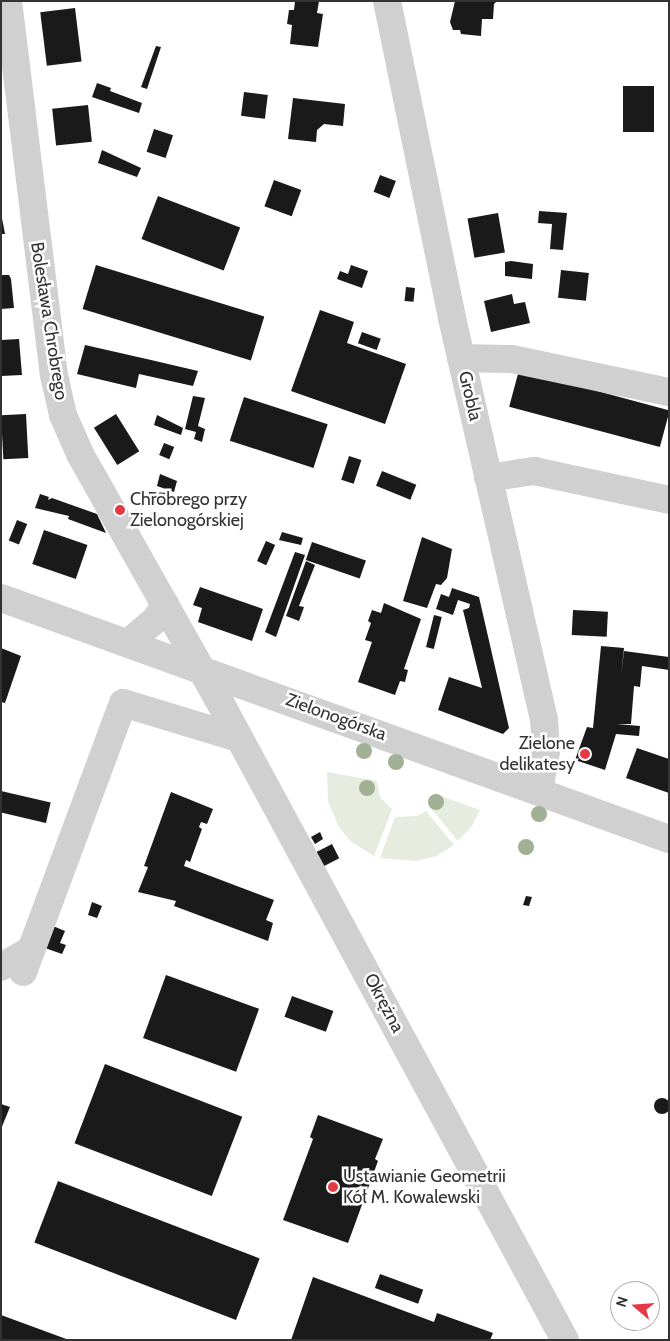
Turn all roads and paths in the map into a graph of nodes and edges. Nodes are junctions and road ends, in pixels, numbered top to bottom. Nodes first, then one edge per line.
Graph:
1 (8, 1) edge
2 (387, 1) edge
3 (461, 358) junction
4 (669, 392) edge
5 (488, 478) junction
6 (669, 500) edge
7 (1, 598) edge
8 (165, 605) junction
9 (129, 642) junction
10 (200, 668) junction
11 (238, 738) junction
12 (539, 790) junction
13 (669, 840) edge
14 (18, 963) edge
15 (565, 1340) edge

1 - 8 street, Bolesława Chrobrego
2 - 3 street, Grobla
3 - 4 street
3 - 5 street, Grobla
5 - 6 street
5 - 12 street, Grobla
7 - 9 street, Zielonogórska
8 - 9 street
8 - 10 street, Bolesława Chrobrego
9 - 10 street, Zielonogórska
10 - 11 street, Okrężna
10 - 12 street, Zielonogórska
11 - 14 street
11 - 15 street, Okrężna
12 - 13 street, Zielonogórska

